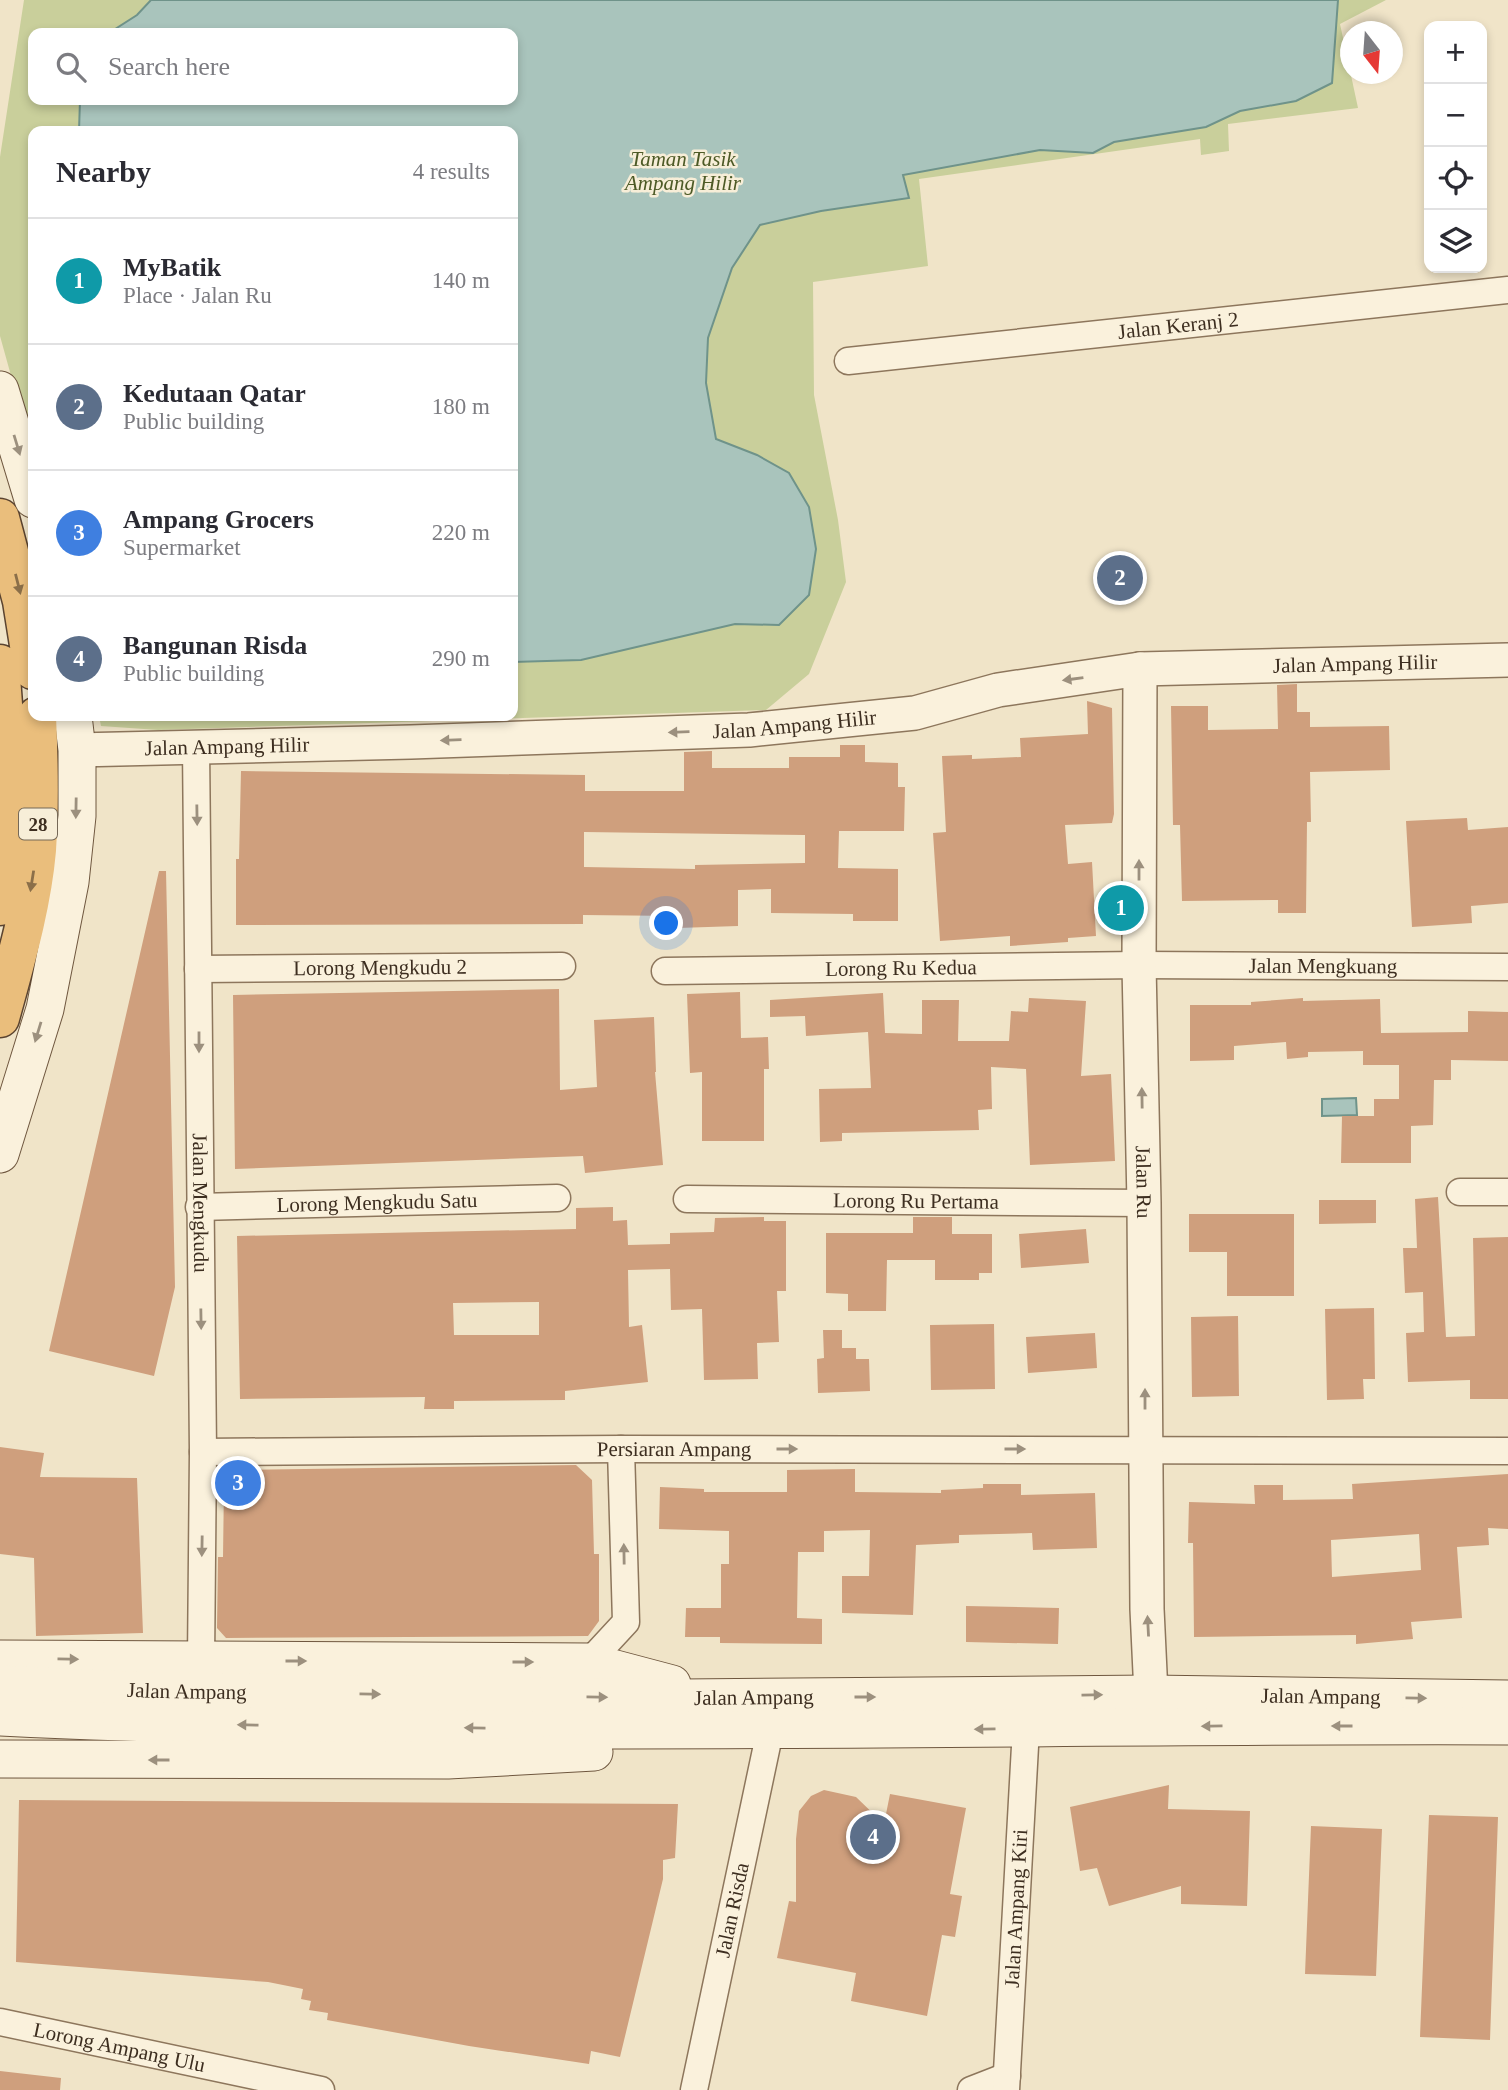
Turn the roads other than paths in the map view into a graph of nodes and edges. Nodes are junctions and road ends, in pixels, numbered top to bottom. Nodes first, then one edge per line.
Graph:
1 (1508, 290) edge
2 (848, 362) dead end
3 (0, 390) edge
4 (28, 482) edge
5 (0, 518) edge
6 (28, 639) edge
7 (1508, 660) edge
8 (0, 664) edge
9 (1140, 669) junction
10 (37, 721) edge
11 (75, 733) edge
12 (196, 746) junction
13 (0, 906) edge
14 (1139, 965) junction
15 (562, 966) dead end
16 (1508, 967) edge
17 (198, 969) junction
18 (665, 971) dead end
19 (0, 1018) edge
20 (0, 1154) edge
21 (1460, 1192) dead end
22 (1508, 1192) edge
23 (557, 1198) dead end
24 (687, 1199) dead end
25 (1144, 1203) junction
26 (199, 1207) junction
27 (621, 1449) junction
28 (1146, 1449) junction
29 (1508, 1451) edge
30 (203, 1452) junction
31 (0, 1658) edge
32 (201, 1661) junction
33 (589, 1662) junction
34 (0, 1684) edge
35 (1152, 1695) junction
36 (1508, 1699) edge
37 (154, 1708) junction
38 (719, 1714) junction
39 (0, 1717) edge
40 (1508, 1727) edge
41 (1026, 1728) junction
42 (770, 1731) junction
43 (4, 1760) edge
44 (0, 2022) edge
45 (1006, 2083) edge
46 (265, 2085) edge
47 (321, 2090) edge
48 (694, 2090) edge
49 (971, 2090) edge

1 - 2 street, Jalan Keranj 2
3 -> 4 main road
5 -> 6 highway
7 - 9 street, Jalan Ampang Hilir
8 - 13 highway, 28
9 -> 12 street, Jalan Ampang Hilir
14 -> 9 street, Jalan Ru
10 -> 19 highway, 28
11 - 12 street, Jalan Ampang Hilir
11 -> 20 main road
12 -> 17 street, Jalan Mengkudu
14 - 16 street, Jalan Mengkuang
14 - 18 street, Lorong Ru Kedua
25 -> 14 street, Jalan Ru
15 - 17 street, Lorong Mengkudu 2
17 -> 26 street, Jalan Mengkudu
21 - 22 street
23 - 26 street, Lorong Mengkudu Satu
24 - 25 street, Lorong Ru Pertama
28 -> 25 street, Jalan Ru
26 -> 30 street, Jalan Mengkudu
27 -> 28 street, Persiaran Ampang
27 - 30 street, Persiaran Ampang
33 -> 27 street
28 - 29 street
35 -> 28 street, Jalan Ru
30 -> 32 street, Jalan Mengkudu
31 -> 32 main road
32 -> 33 main road
33 - 38 main road
34 - 37 main road, Jalan Ampang
35 -> 36 main road, Jalan Ampang
38 -> 35 main road, Jalan Ampang
37 - 38 main road, Jalan Ampang
37 - 39 main road, Jalan Ampang
38 - 42 main road, Jalan Ampang
38 -> 43 main road
40 -> 41 main road, Jalan Ampang
41 -> 42 main road, Jalan Ampang
41 - 45 street, Jalan Ampang Kiri
42 - 48 street, Jalan Risda
44 - 46 street, Lorong Ampang Ulu
45 - 49 street
46 - 47 street, Lorong Ampang Ulu

